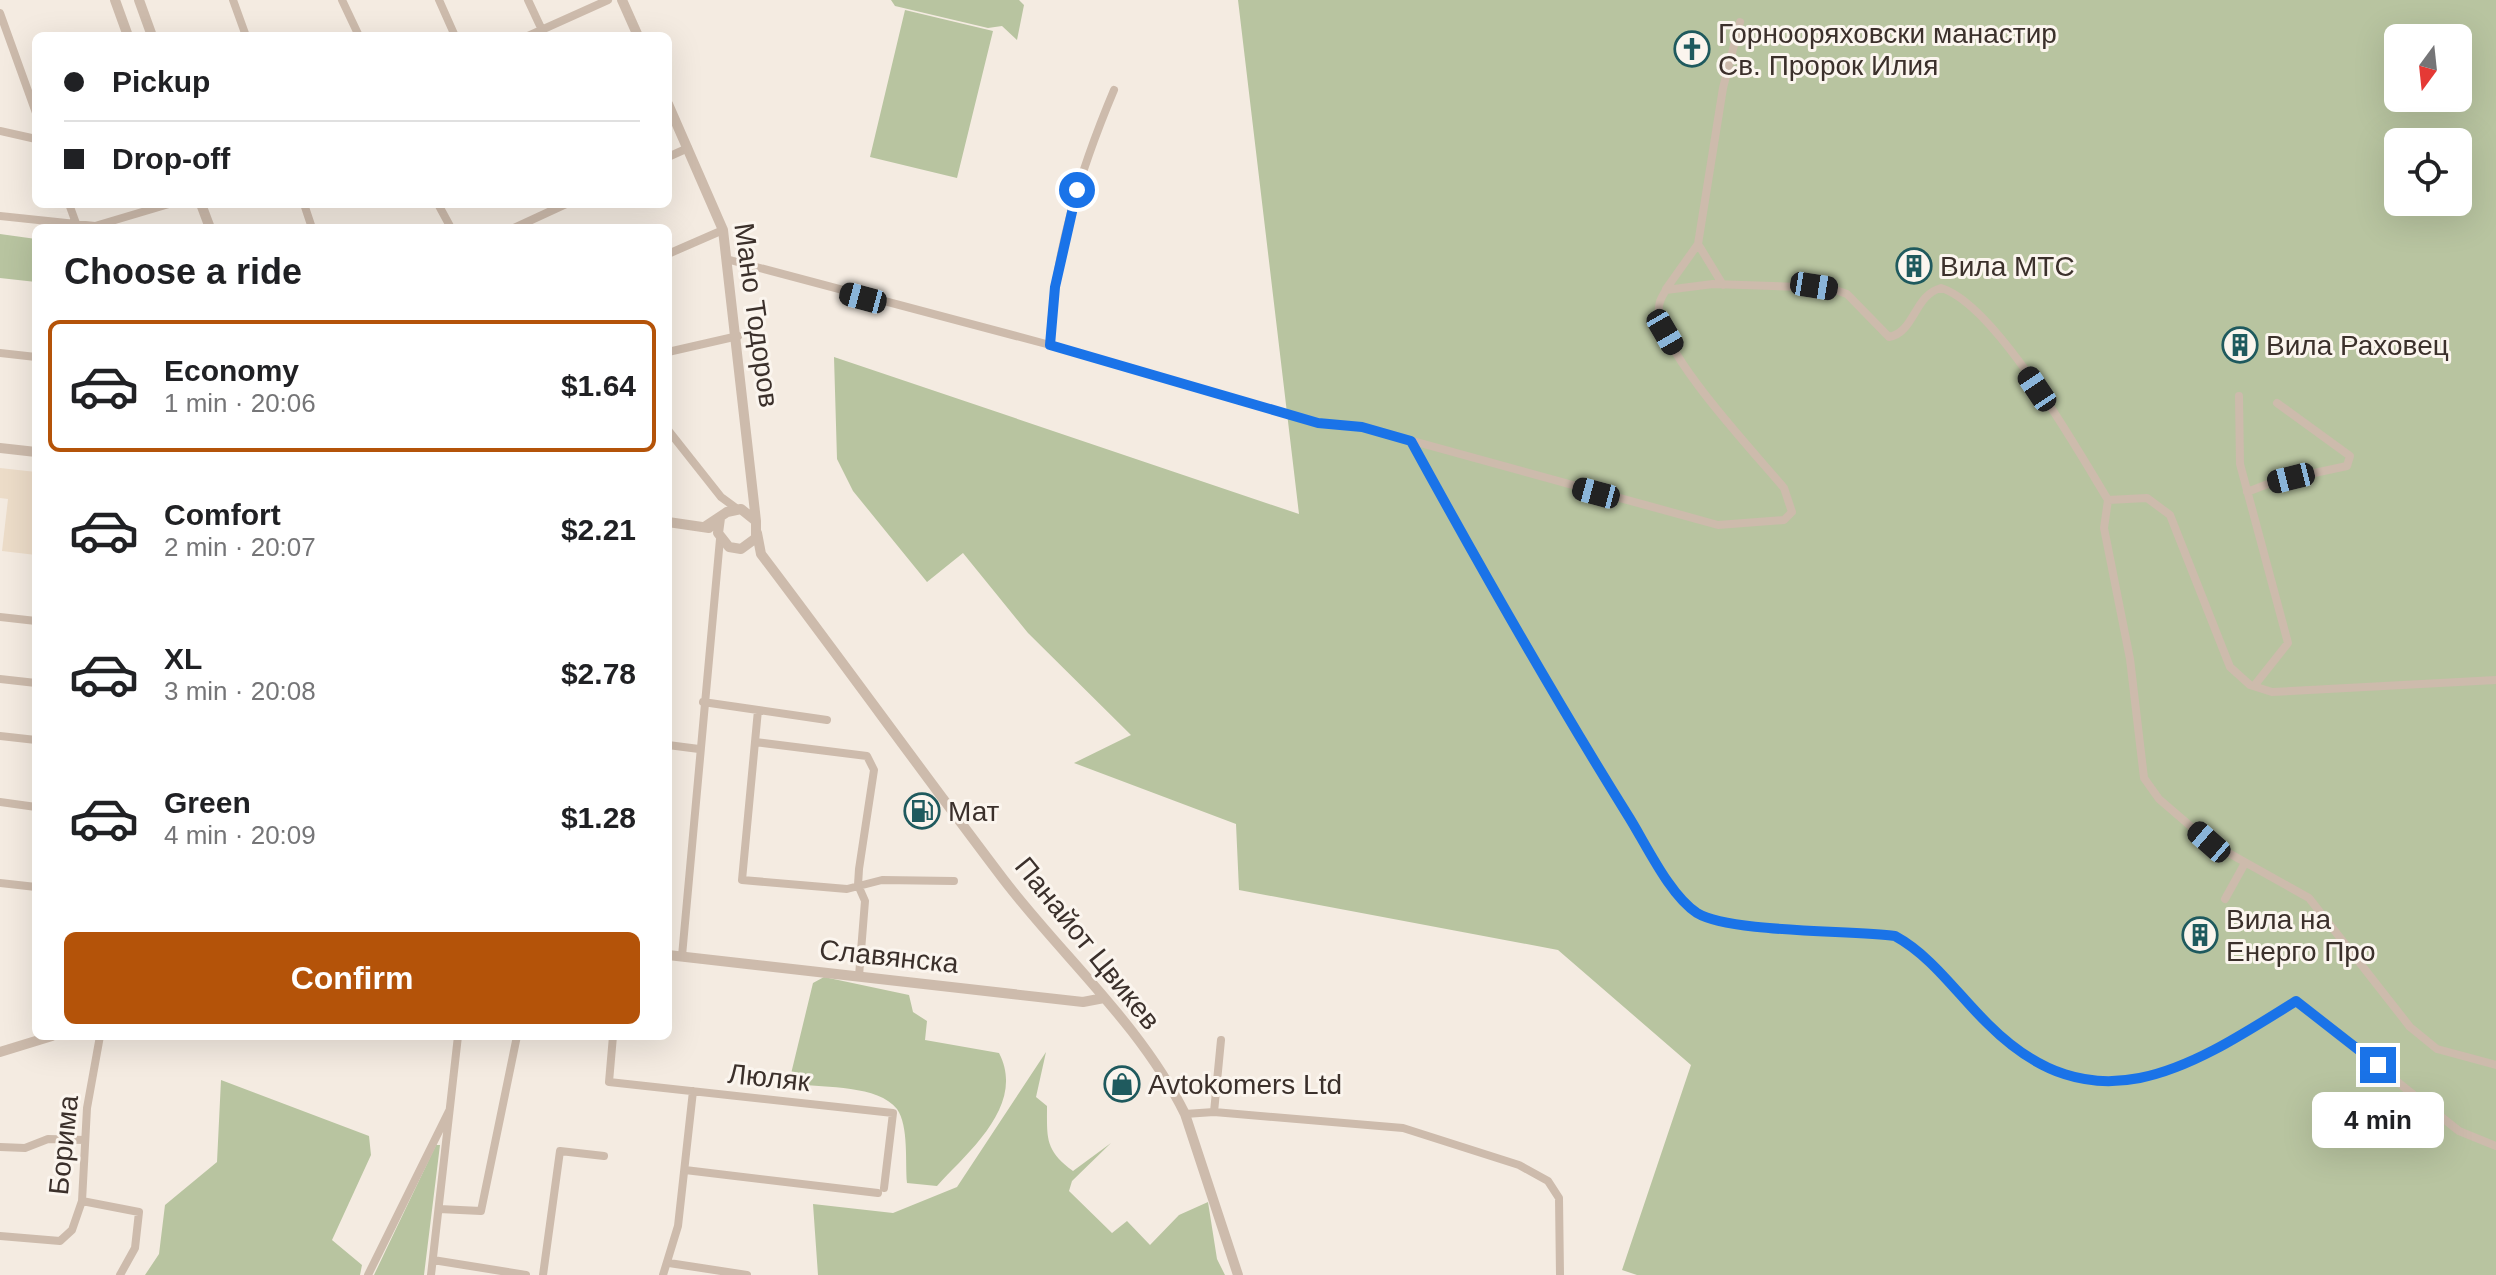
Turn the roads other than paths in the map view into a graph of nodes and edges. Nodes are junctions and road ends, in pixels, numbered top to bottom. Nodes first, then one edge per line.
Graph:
1 (115, 0) edge
2 (139, 0) edge
3 (233, 0) edge
4 (342, 0) edge
5 (439, 0) edge
6 (528, 0) edge
7 (608, 0) edge
8 (622, 0) edge
9 (0, 13) edge
10 (1740, 22) dead end
11 (542, 30) junction
12 (127, 32) edge
13 (151, 32) edge
14 (245, 32) edge
15 (357, 32) edge
16 (453, 32) edge
17 (537, 32) edge
18 (636, 32) edge
19 (1114, 90) dead end
20 (32, 102) edge
21 (672, 113) edge
22 (0, 131) edge
23 (32, 138) edge
24 (688, 148) junction
25 (672, 155) edge
26 (156, 208) edge
27 (557, 208) edge
28 (0, 216) edge
29 (62, 224) edge
30 (106, 224) edge
31 (523, 224) edge
32 (723, 230) junction
33 (1698, 244) junction
34 (672, 252) edge
35 (730, 260) junction
36 (1723, 285) junction
37 (1666, 290) junction
38 (738, 336) junction
39 (1050, 345) junction
40 (672, 351) edge
41 (0, 353) edge
42 (32, 357) edge
43 (2239, 396) dead end
44 (2277, 403) dead end
45 (672, 435) edge
46 (1411, 441) junction
47 (0, 448) edge
48 (32, 452) edge
49 (2247, 492) junction
50 (756, 496) junction
51 (721, 497) junction
52 (2108, 500) junction
53 (741, 509) junction
54 (721, 517) junction
55 (672, 522) edge
56 (706, 526) junction
57 (757, 527) junction
58 (719, 536) junction
59 (741, 549) junction
60 (724, 550) junction
61 (761, 554) junction
62 (0, 617) edge
63 (32, 621) edge
64 (0, 679) edge
65 (2496, 680) edge
66 (32, 683) edge
67 (2254, 686) junction
68 (703, 702) junction
69 (758, 710) junction
70 (827, 720) dead end
71 (0, 736) edge
72 (32, 740) edge
73 (755, 742) junction
74 (672, 746) edge
75 (699, 749) junction
76 (0, 802) edge
77 (32, 806) edge
78 (2245, 863) junction
79 (954, 881) dead end
80 (0, 883) edge
81 (858, 885) junction
82 (32, 887) edge
83 (2225, 899) dead end
84 (672, 955) edge
85 (682, 956) junction
86 (859, 976) junction
87 (1104, 998) junction
88 (39, 1040) edge
89 (99, 1040) edge
90 (458, 1040) edge
91 (516, 1040) edge
92 (613, 1040) edge
93 (1221, 1040) dead end
94 (0, 1052) edge
95 (2496, 1065) edge
96 (693, 1091) junction
97 (452, 1105) junction
98 (1214, 1112) junction
99 (1185, 1114) junction
100 (84, 1140) junction
101 (2496, 1146) edge
102 (0, 1147) edge
103 (604, 1156) dead end
104 (685, 1170) junction
105 (82, 1201) junction
106 (439, 1209) junction
107 (0, 1236) edge
108 (433, 1260) junction
109 (669, 1263) junction
110 (120, 1275) edge
111 (368, 1275) edge
112 (431, 1275) edge
113 (526, 1275) edge
114 (543, 1275) edge
115 (663, 1275) edge
116 (747, 1275) edge
117 (1238, 1275) edge
118 (1560, 1275) edge

1 - 12 street
2 - 13 street
3 - 14 street
4 - 15 street
5 - 16 street
6 - 11 street
7 - 11 street
8 - 18 street
9 - 20 street
10 - 33 street
11 - 17 street
19 - 39 street
21 - 24 street, Мано Тодоров
22 - 23 street
24 - 25 street
24 - 32 street, Мано Тодоров
26 - 30 street
27 - 31 street
28 - 29 street
32 - 34 street
32 - 35 street, Мано Тодоров
33 - 36 street
33 - 37 street
35 - 38 street, Мано Тодоров
35 - 39 street
36 - 37 street
36 - 52 street
37 - 46 street
38 - 40 street
38 - 50 street, Мано Тодоров
39 - 46 street
41 - 42 street
43 - 49 street
44 - 49 street
45 - 51 street
46 - 101 street
47 - 48 street
49 - 67 street
50 - 53 street
50 - 57 street, Мано Тодоров
51 - 53 street
51 - 54 street
52 - 67 street
52 - 78 street
53 - 54 street
53 - 57 street
54 - 56 street
54 - 58 street
55 - 56 street
56 - 58 street
57 - 59 street
57 - 61 street, Панайот Цвикев
58 - 60 street
59 - 60 street
59 - 61 street
60 - 68 street
61 - 87 street, Панайот Цвикев
62 - 63 street
64 - 66 street
65 - 67 street
68 - 69 street
68 - 75 street
69 - 70 street
69 - 73 street
71 - 72 street
73 - 81 street
73 - 81 street
74 - 75 street
75 - 85 street
76 - 77 street
78 - 83 street
78 - 95 street
79 - 81 street
80 - 82 street
81 - 86 street
84 - 85 street, Славянска
85 - 86 street, Славянска
86 - 87 street, Славянска
87 - 99 street, Панайот Цвикев
88 - 94 street
89 - 100 street, Борима
90 - 97 street
91 - 106 street
92 - 96 street, Люляк
93 - 98 street
96 - 104 street
96 - 104 street, Люляк
97 - 106 street
97 - 111 street
98 - 99 street
98 - 118 street
99 - 117 street, Панайот Цвикев
100 - 102 street
100 - 105 street, Борима
103 - 114 street
104 - 109 street
105 - 107 street, Борима
105 - 110 street
106 - 108 street
108 - 112 street
108 - 113 street
109 - 115 street
109 - 116 street

